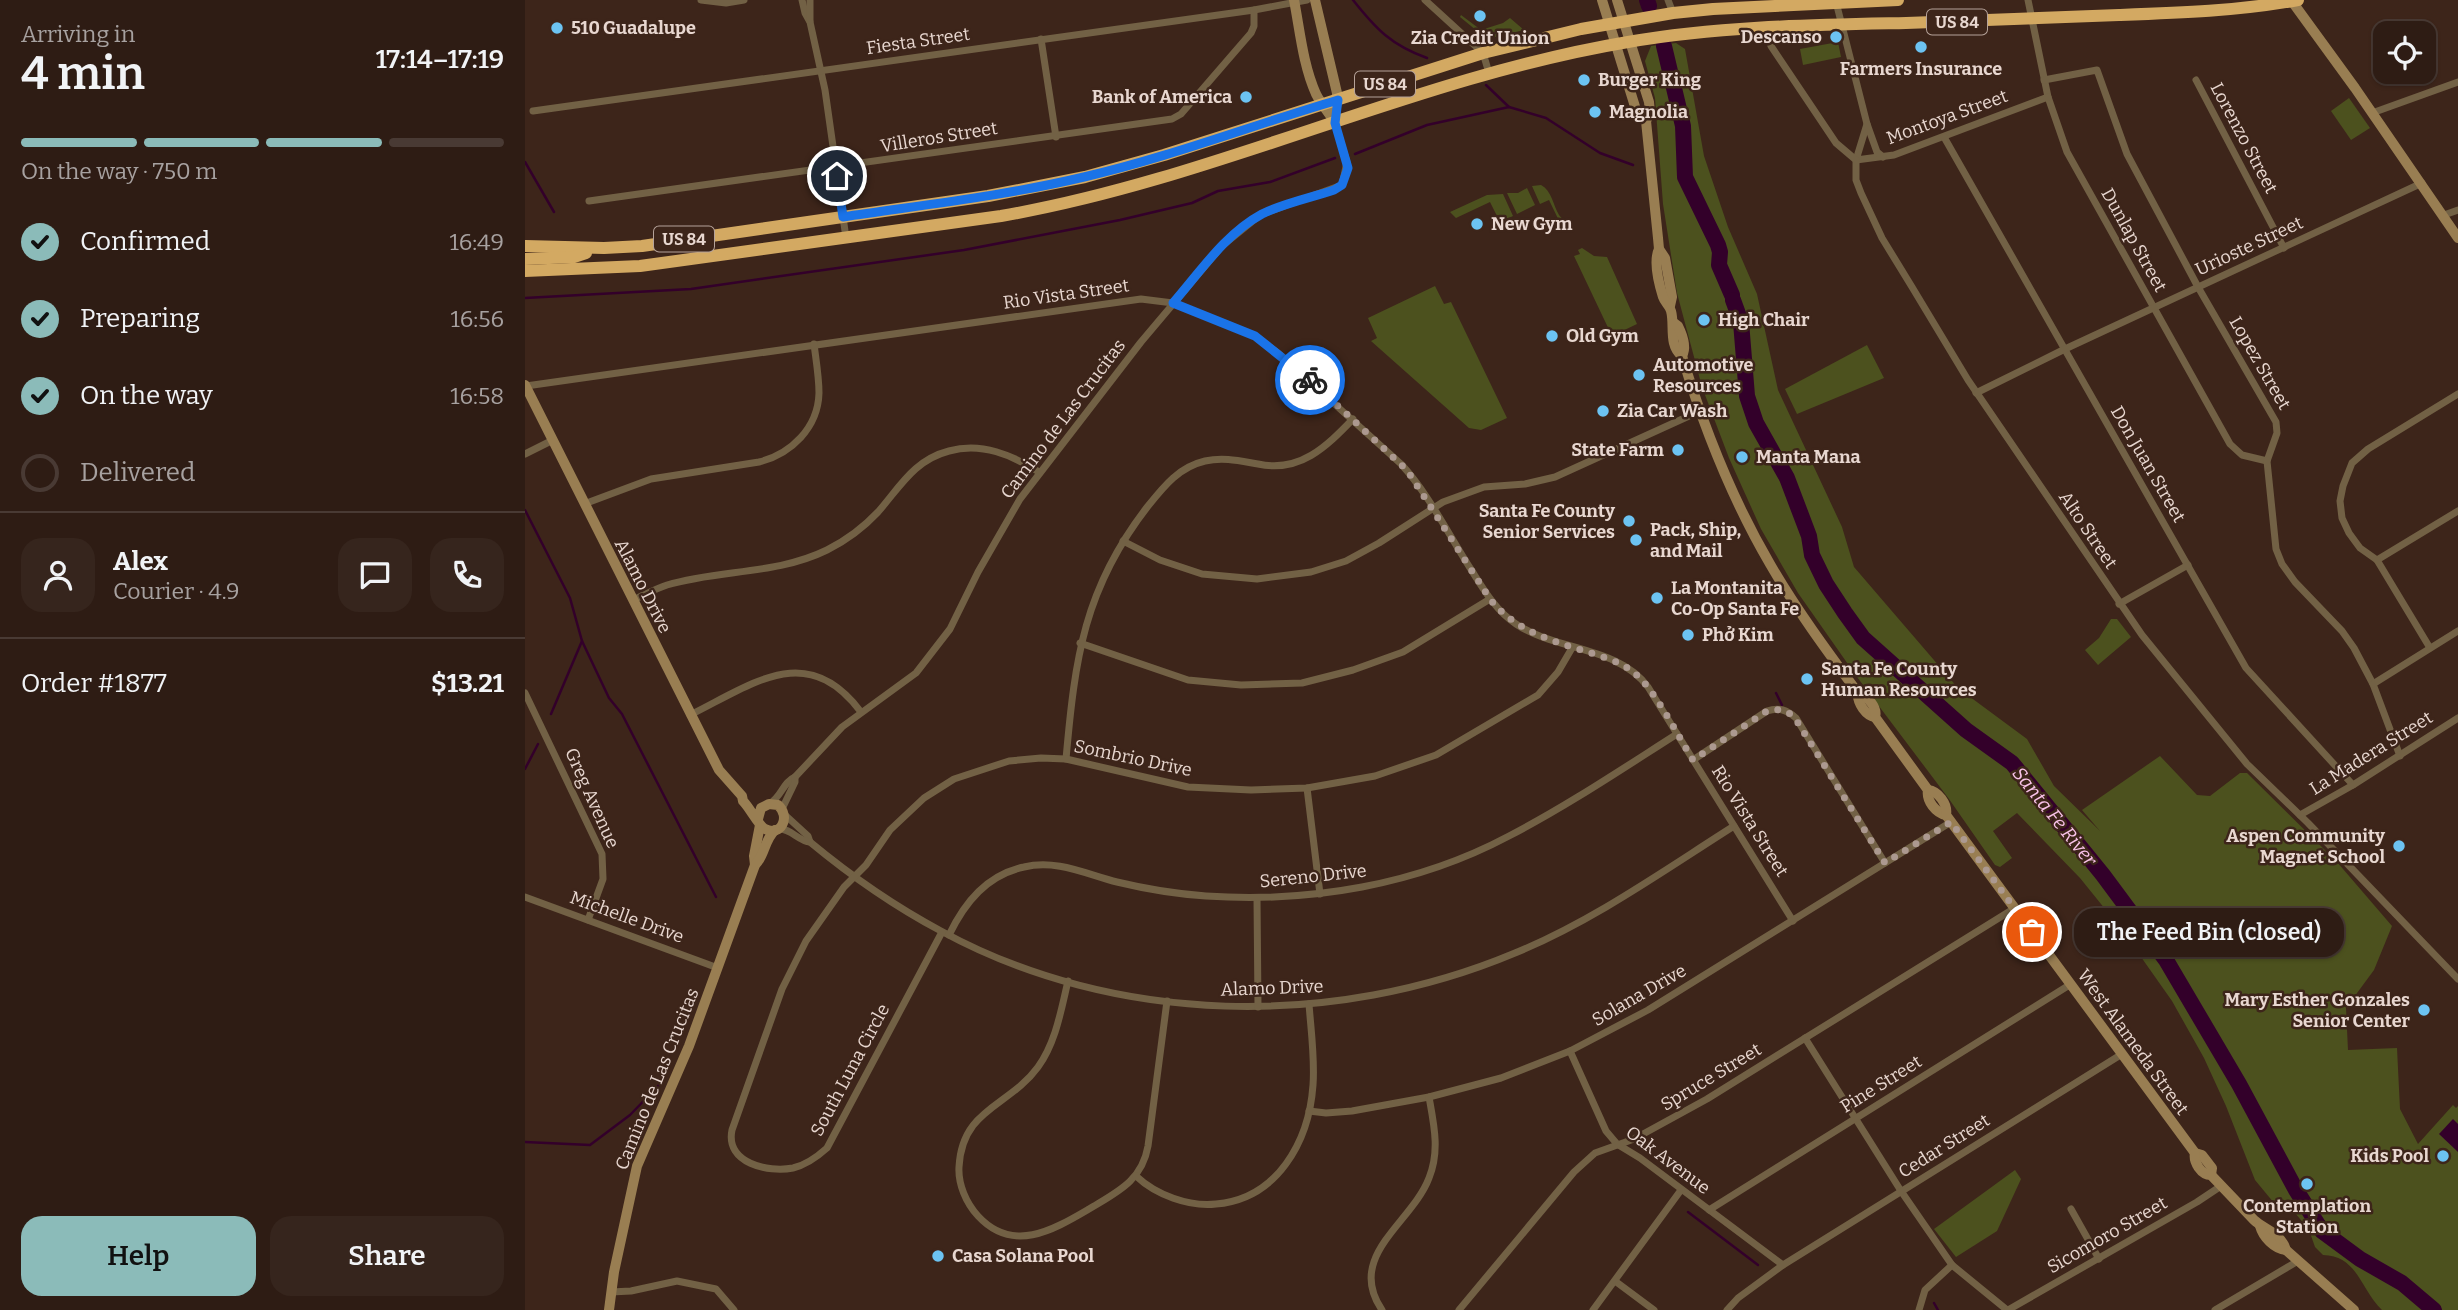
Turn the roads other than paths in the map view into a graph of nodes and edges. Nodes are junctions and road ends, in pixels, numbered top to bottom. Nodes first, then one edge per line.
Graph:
1 (701, 0) edge
2 (744, 0) edge
3 (801, 0) edge
4 (810, 0) edge
5 (1307, 0) edge
6 (1315, 0) edge
7 (1425, 0) edge
8 (1602, 0) edge
9 (1617, 0) edge
10 (1668, 0) edge
11 (1898, 0) edge
12 (2028, 0) edge
13 (2293, 0) edge
14 (1295, 1) edge
15 (1836, 1) edge
16 (1254, 10) junction
17 (1672, 13) junction
18 (2032, 19) junction
19 (1624, 21) junction
20 (810, 22) junction
21 (1610, 23) junction
22 (1843, 24) junction
23 (1041, 39) junction
24 (1630, 41) junction
25 (1616, 44) junction
26 (1771, 46) dead end
27 (1483, 53) junction
28 (821, 71) junction
29 (1489, 73) junction
30 (2044, 80) junction
31 (2196, 80) dead end
32 (2458, 82) edge
33 (2048, 97) junction
34 (1338, 100) junction
35 (1323, 104) junction
36 (533, 111) dead end
37 (2372, 113) junction
38 (1646, 121) junction
39 (1867, 124) junction
40 (1337, 128) junction
41 (1056, 137) junction
42 (1944, 137) junction
43 (1883, 157) junction
44 (1856, 160) junction
45 (836, 168) junction
46 (2422, 184) junction
47 (589, 201) dead end
48 (2458, 210) edge
49 (2444, 215) junction
50 (843, 217) junction
51 (846, 238) junction
52 (2458, 238) edge
53 (525, 246) edge
54 (604, 248) junction
55 (2284, 248) junction
56 (525, 259) edge
57 (525, 271) edge
58 (2198, 287) junction
59 (1173, 303) junction
60 (2153, 308) junction
61 (814, 344) junction
62 (2065, 349) junction
63 (525, 386) edge
64 (1976, 393) junction
65 (2458, 394) edge
66 (1700, 411) junction
67 (1353, 419) junction
68 (553, 440) junction
69 (525, 454) edge
70 (2267, 461) junction
71 (1039, 472) junction
72 (585, 504) junction
73 (1432, 509) junction
74 (2458, 511) edge
75 (1123, 541) junction
76 (2377, 560) junction
77 (2188, 565) junction
78 (1490, 599) junction
79 (633, 600) junction
80 (2119, 604) junction
81 (2458, 631) edge
82 (1080, 643) junction
83 (1573, 648) junction
84 (2430, 648) junction
85 (2373, 684) junction
86 (525, 693) edge
87 (861, 712) junction
88 (690, 715) junction
89 (2458, 718) edge
90 (1677, 734) junction
91 (2400, 756) junction
92 (1066, 759) junction
93 (1693, 760) junction
94 (795, 777) junction
95 (2353, 785) junction
96 (1307, 788) junction
97 (742, 796) junction
98 (768, 804) junction
99 (783, 811) junction
100 (2300, 816) junction
101 (1949, 818) junction
102 (759, 822) junction
103 (1734, 826) junction
104 (776, 829) junction
105 (810, 842) junction
106 (1885, 863) junction
107 (755, 865) junction
108 (854, 877) junction
109 (1320, 894) junction
110 (525, 897) edge
111 (1257, 898) junction
112 (2015, 908) junction
113 (588, 920) junction
114 (1793, 921) junction
115 (945, 934) junction
116 (718, 968) junction
117 (2458, 979) edge
118 (1068, 981) junction
119 (2071, 984) junction
120 (1167, 1001) junction
121 (1309, 1004) junction
122 (1258, 1007) junction
123 (1805, 1038) junction
124 (1570, 1051) junction
125 (2122, 1054) junction
126 (747, 1088) joint
127 (1429, 1097) junction
128 (1309, 1111) junction
129 (1855, 1119) junction
130 (1617, 1144) junction
131 (1136, 1176) junction
132 (2221, 1186) junction
133 (1681, 1190) junction
134 (1901, 1191) junction
135 (2071, 1209) dead end
136 (1709, 1210) junction
137 (2099, 1259) junction
138 (2298, 1261) junction
139 (1783, 1265) junction
140 (1952, 1265) junction
141 (1615, 1281) junction
142 (611, 1292) junction
143 (609, 1310) edge
144 (734, 1310) edge
145 (1382, 1310) edge
146 (1459, 1310) edge
147 (1593, 1310) edge
148 (1654, 1310) edge
149 (1727, 1310) edge
150 (1919, 1310) edge
151 (2007, 1310) edge
152 (2215, 1310) edge
153 (2354, 1310) edge

1 - 2 street
3 - 20 street
4 - 20 street
5 - 14 street, Fiesta Street
6 - 34 street
7 - 27 street
8 - 21 street, West Alameda Street
9 - 19 street, West Alameda Street
10 - 17 street
11 - 15 highway, US 84
12 - 18 street, Dunlap Street
13 - 18 highway, US 84
13 - 37 street
14 - 16 street, Fiesta Street
14 - 35 street
15 - 17 highway, US 84
15 - 22 street
16 - 23 street, Fiesta Street
16 - 41 street, Villeros Street
17 - 19 highway, US 84
18 - 22 highway, US 84
18 - 30 street, Dunlap Street
19 - 21 highway, US 84
19 - 24 street, West Alameda Street
20 - 28 street
21 - 25 street, West Alameda Street
21 - 27 highway, US 84
22 - 24 highway, US 84
22 - 39 street
23 - 28 street, Fiesta Street
23 - 41 street
24 - 25 highway, US 84
24 - 38 street, West Alameda Street
25 - 29 highway, US 84
25 - 38 street, West Alameda Street
26 - 44 street
27 - 29 street
27 - 34 highway, US 84
28 - 36 street, Fiesta Street
28 - 45 street
29 - 40 highway, US 84
30 - 33 street, Dunlap Street
30 - 58 street, Lopez Street
31 - 55 street, Lorenzo Street
32 - 37 street
33 - 42 street, Montoya Street
33 - 60 street, Dunlap Street
34 - 35 highway, US 84
34 - 40 street
35 - 40 street
35 - 50 highway, US 84
37 - 46 street
38 - 66 street, West Alameda Street
39 - 43 street
39 - 44 street
40 - 51 highway, US 84
40 - 59 street
41 - 45 street, Villeros Street
42 - 43 street, Montoya Street
42 - 62 street, Don Juan Street
43 - 44 street, Montoya Street
44 - 64 street, Alto Street
45 - 47 street, Villeros Street
45 - 50 street
46 - 49 street
46 - 55 street, Urioste Street
48 - 49 street
49 - 52 street
50 - 51 street
50 - 54 highway, US 84
51 - 57 highway, US 84
53 - 54 highway, US 84
54 - 56 highway
55 - 58 street, Urioste Street
58 - 60 street, Urioste Street
58 - 70 street, Lopez Street
59 - 61 street, Rio Vista Street
59 - 67 street, Rio Vista Street
59 - 71 street, Camino de Las Crucitas
60 - 62 street, Urioste Street
60 - 70 street, Dunlap Street
61 - 63 street, Rio Vista Street
61 - 72 street
62 - 64 street, Urioste Street
62 - 77 street, Don Juan Street
63 - 68 street, Alamo Drive
64 - 80 street, Alto Street
65 - 76 street
66 - 73 street
66 - 101 street, West Alameda Street
67 - 73 street, Rio Vista Street
67 - 75 street
68 - 69 street
68 - 72 street, Alamo Drive
70 - 85 street, Lopez Street
71 - 79 street
71 - 87 street, Camino de Las Crucitas
72 - 79 street, Alamo Drive
73 - 75 street
73 - 78 street, Rio Vista Street
74 - 76 street
75 - 82 street
76 - 84 street
77 - 80 street
77 - 95 street, Don Juan Street
78 - 82 street
78 - 83 street, Rio Vista Street
79 - 88 street, Alamo Drive
80 - 100 street, Alto Street
81 - 84 street
82 - 92 street
83 - 90 street, Rio Vista Street
83 - 96 street, Sombrio Drive
84 - 85 street
85 - 91 street, Lopez Street
86 - 113 street, Greg Avenue
87 - 88 street
87 - 94 street, Camino de Las Crucitas
88 - 97 street, Alamo Drive
89 - 91 street, La Madera Street
90 - 93 street, Rio Vista Street
90 - 109 street, Sereno Drive
91 - 95 street, La Madera Street
92 - 96 street, Sombrio Drive
92 - 108 street, Sombrio Drive
93 - 103 street, Rio Vista Street
93 - 106 street
94 - 98 street, Camino de Las Crucitas
94 - 99 street, Camino de Las Crucitas
95 - 100 street, La Madera Street
96 - 109 street
97 - 98 street
97 - 102 street, Alamo Drive
98 - 99 street
98 - 102 street
99 - 104 street
99 - 105 street, Alamo Drive
100 - 117 street, Alto Street
101 - 106 street, Solana Drive
101 - 112 street, West Alameda Street
102 - 104 street
102 - 107 street, Camino de Las Crucitas
103 - 114 street, Rio Vista Street
103 - 121 street, Alamo Drive
104 - 105 street, Alamo Drive
104 - 107 street, Camino de Las Crucitas
105 - 108 street, Alamo Drive
106 - 114 street, Solana Drive
107 - 116 street, Camino de Las Crucitas
108 - 115 street, Alamo Drive
108 - 126 street, Sombrio Drive
109 - 111 street, Sereno Drive
110 - 113 street, Michelle Drive
111 - 115 street, Sereno Drive
111 - 122 street
112 - 119 street, West Alameda Street
112 - 123 street, Spruce Street
113 - 116 street, Michelle Drive
114 - 124 street, Solana Drive
115 - 118 street, Alamo Drive
115 - 126 street, South Luna Circle
116 - 142 street, Camino de Las Crucitas
118 - 120 street, Alamo Drive
118 - 131 street
119 - 125 street, West Alameda Street
119 - 129 street, Pine Street
120 - 122 street, Alamo Drive
120 - 131 street
121 - 122 street, Alamo Drive
121 - 128 street
123 - 129 street
123 - 130 street, Spruce Street
124 - 127 street, Solana Drive
124 - 130 street, Oak Avenue
125 - 132 street, West Alameda Street
125 - 134 street, Cedar Street
127 - 128 street, Solana Drive
127 - 145 street
128 - 131 street
129 - 134 street
129 - 136 street, Pine Street
130 - 133 street, Oak Avenue
130 - 146 street, Spruce Street
132 - 137 street, Sicomoro Street
132 - 138 street, West Alameda Street
133 - 136 street, Oak Avenue
133 - 141 street
134 - 139 street, Cedar Street
134 - 140 street
135 - 137 street
136 - 139 street, Oak Avenue
137 - 151 street, Sicomoro Street
138 - 152 street
138 - 153 street, West Alameda Street
139 - 149 street, Cedar Street
140 - 150 street
140 - 151 street
141 - 147 street
141 - 148 street
142 - 143 street, Camino de Las Crucitas
142 - 144 street

